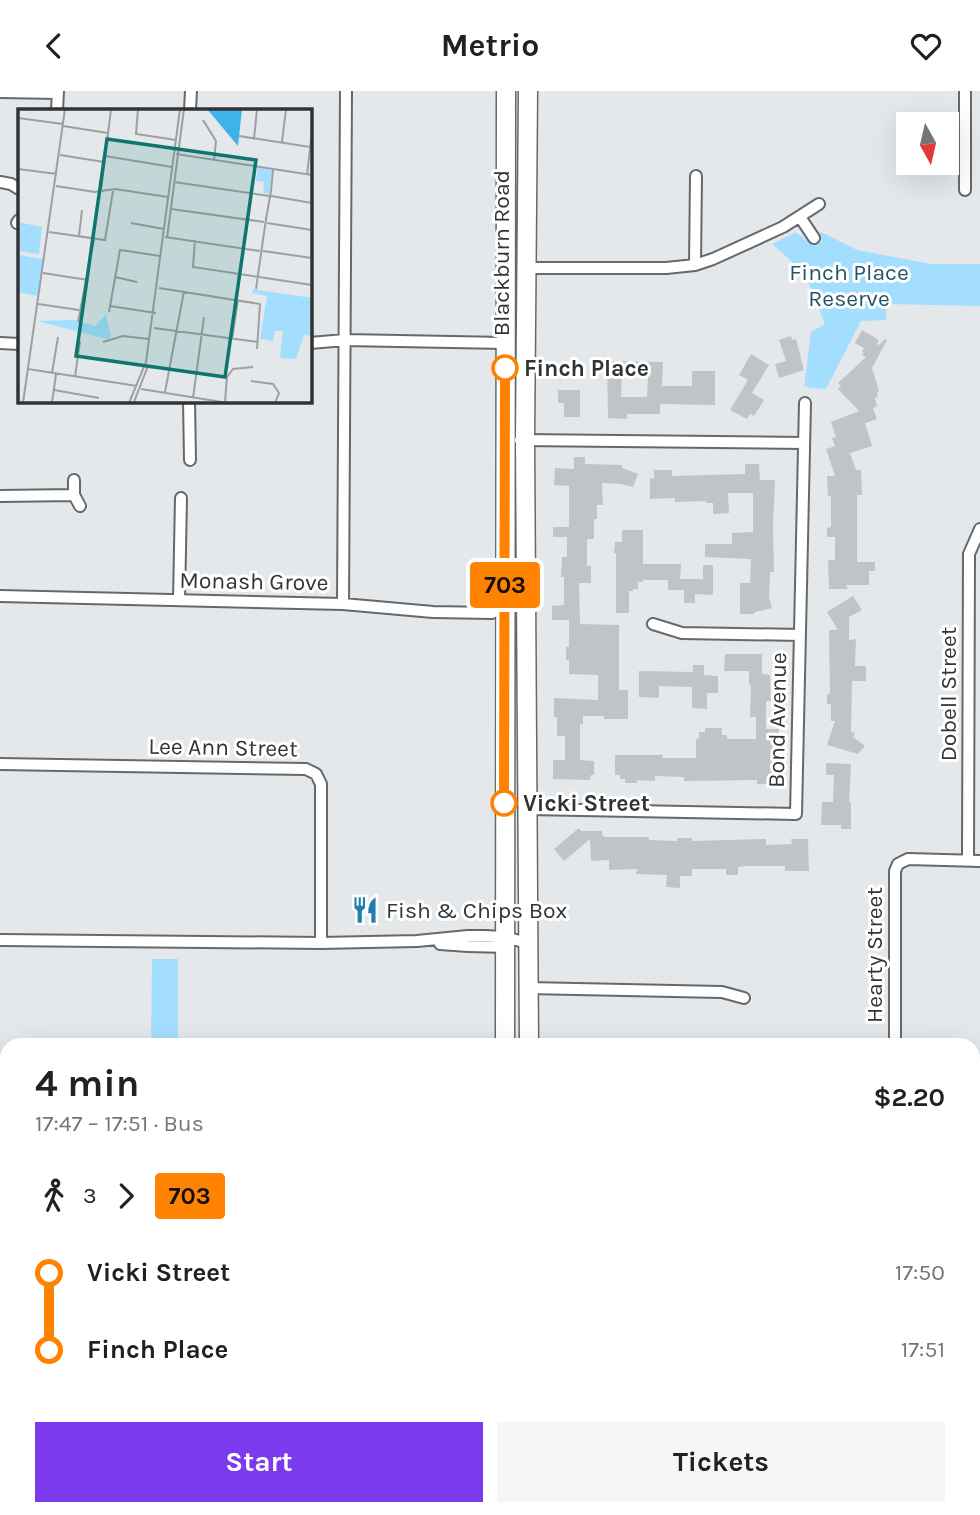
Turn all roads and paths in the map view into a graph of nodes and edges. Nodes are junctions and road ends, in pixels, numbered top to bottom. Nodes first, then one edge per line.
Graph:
1 (191, 91) edge
2 (346, 91) edge
3 (506, 91) edge
4 (528, 91) edge
5 (965, 91) edge
6 (0, 92) edge
7 (58, 92) edge
8 (190, 109) edge
9 (696, 176) dead end
10 (0, 182) edge
11 (18, 188) edge
12 (965, 190) dead end
13 (819, 204) dead end
14 (800, 217) junction
15 (814, 238) dead end
16 (695, 265) junction
17 (525, 268) junction
18 (345, 340) junction
19 (0, 343) edge
20 (312, 343) edge
21 (505, 343) junction
22 (18, 344) edge
23 (189, 403) edge
24 (805, 403) dead end
25 (506, 440) junction
26 (525, 440) junction
27 (804, 443) junction
28 (190, 460) dead end
29 (74, 480) dead end
30 (0, 496) edge
31 (181, 498) dead end
32 (980, 529) edge
33 (974, 594) edge
34 (0, 596) edge
35 (179, 600) junction
36 (343, 604) junction
37 (505, 607) junction
38 (653, 624) dead end
39 (800, 635) junction
40 (0, 765) edge
41 (527, 809) junction
42 (974, 860) edge
43 (0, 940) edge
44 (504, 942) junction
45 (321, 943) junction
46 (528, 943) junction
47 (528, 988) junction
48 (744, 998) dead end
49 (505, 1038) edge
50 (528, 1038) edge
51 (895, 1038) edge

1 - 8 street
2 - 18 street
3 - 21 main road, Blackburn Road
4 - 17 main road, Blackburn Road
5 - 12 street
6 - 7 street
9 - 16 street
10 - 11 street
13 - 14 street
14 - 15 street
14 - 16 street
16 - 17 street
17 - 26 main road, Blackburn Road
18 - 20 street
18 - 21 street
18 - 36 street
19 - 22 street
21 - 25 main road, Blackburn Road
23 - 28 street
24 - 27 street, Bond Avenue
25 - 26 street
25 - 37 main road, Blackburn Road
26 - 27 street
26 - 41 main road, Blackburn Road
27 - 39 street, Bond Avenue
29 - 30 street
31 - 35 street
32 - 33 street, Dobell Street
33 - 42 street, Dobell Street
34 - 35 street, Monash Grove
35 - 36 street, Monash Grove
36 - 37 street, Monash Grove
37 - 44 main road, Blackburn Road
38 - 39 street
39 - 41 street, Bond Avenue
40 - 45 street, Lee Ann Street
41 - 46 main road, Blackburn Road
42 - 51 street, Hearty Street
43 - 45 street
44 - 45 street
44 - 46 street
44 - 49 main road, Blackburn Road
46 - 47 main road, Blackburn Road
47 - 48 street
47 - 50 main road, Blackburn Road

